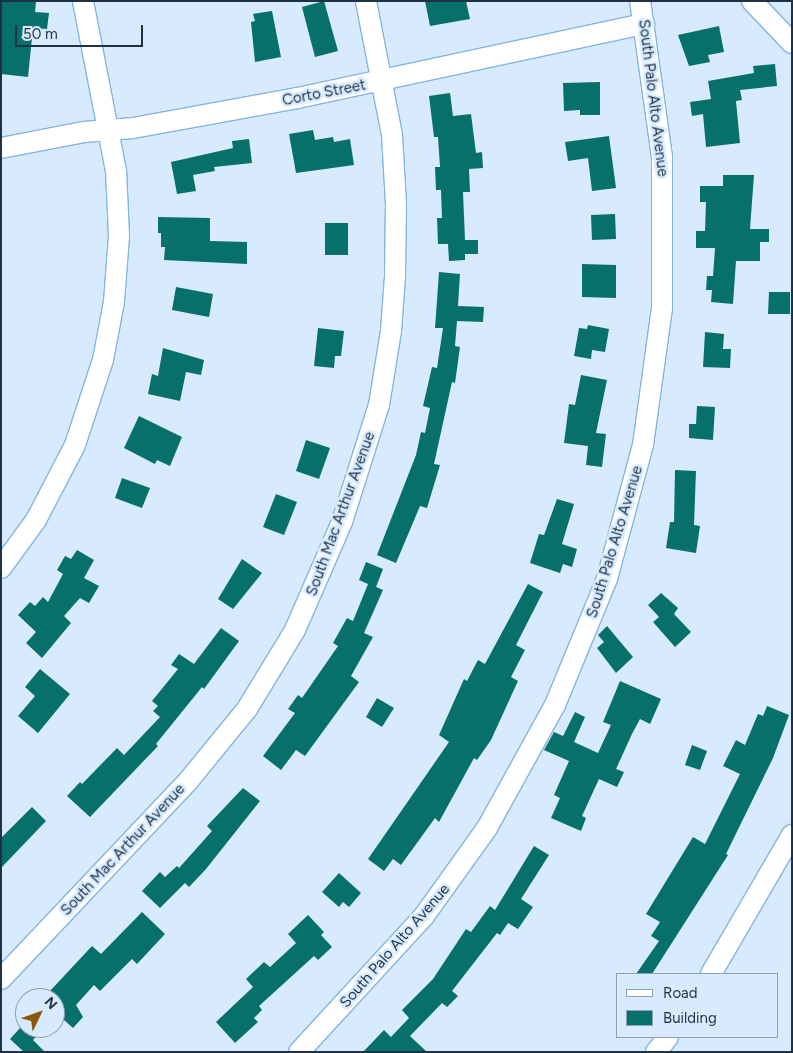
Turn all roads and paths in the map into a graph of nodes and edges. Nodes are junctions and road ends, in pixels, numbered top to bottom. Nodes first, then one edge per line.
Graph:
1 (83, 1) edge
2 (366, 1) edge
3 (640, 1) edge
4 (752, 1) edge
5 (644, 24) junction
6 (792, 43) edge
7 (383, 80) junction
8 (109, 132) junction
9 (1, 148) edge
10 (1, 568) edge
11 (792, 835) edge
12 (712, 973) edge
13 (1, 979) edge
14 (667, 1038) edge
15 (300, 1052) edge
16 (656, 1052) edge

1 - 8 street
2 - 7 street, South Mac Arthur Avenue
3 - 5 street, South Palo Alto Avenue
4 - 6 street
5 - 7 street, Corto Street
5 - 15 street, South Palo Alto Avenue
7 - 8 street, Corto Street
7 - 13 street, South Mac Arthur Avenue
8 - 9 street, Corto Street
8 - 10 street
11 - 12 street
14 - 16 street

